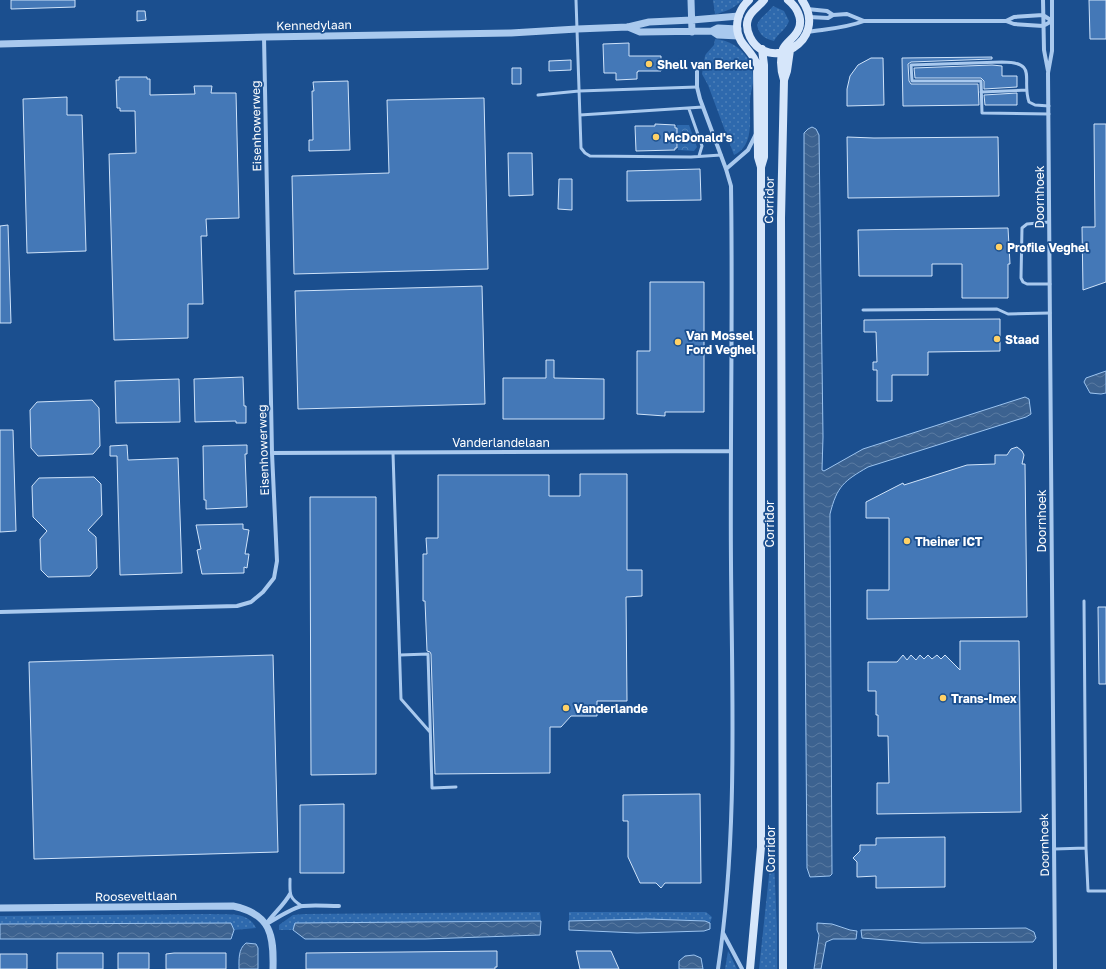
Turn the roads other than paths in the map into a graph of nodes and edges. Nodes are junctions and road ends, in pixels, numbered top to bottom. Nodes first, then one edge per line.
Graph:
1 (576, 0) edge
2 (690, 0) edge
3 (749, 0) edge
4 (764, 0) edge
5 (788, 0) edge
6 (802, 0) edge
7 (1043, 0) edge
8 (1052, 0) edge
9 (808, 13) junction
10 (833, 15) junction
11 (738, 16) junction
12 (800, 16) junction
13 (1043, 16) junction
14 (692, 20) junction
15 (864, 21) junction
16 (1006, 21) junction
17 (1052, 21) junction
18 (1043, 26) junction
19 (628, 27) junction
20 (576, 28) junction
21 (748, 31) junction
22 (692, 32) junction
23 (808, 32) junction
24 (738, 33) junction
25 (264, 37) junction
26 (0, 44) edge
27 (762, 49) junction
28 (786, 51) junction
29 (697, 69) dead end
30 (1048, 73) junction
31 (697, 87) junction
32 (1027, 90) junction
33 (579, 91) junction
34 (981, 92) junction
35 (538, 95) dead end
36 (1049, 106) junction
37 (703, 107) junction
38 (689, 109) junction
39 (1049, 114) junction
40 (580, 115) junction
41 (757, 132) junction
42 (721, 155) junction
43 (699, 156) junction
44 (761, 167) junction
45 (726, 169) junction
46 (1049, 222) junction
47 (1050, 284) junction
48 (863, 310) dead end
49 (1050, 313) junction
50 (730, 451) junction
51 (272, 453) junction
52 (393, 453) junction
53 (1084, 601) dead end
54 (0, 612) edge
55 (400, 655) junction
56 (430, 732) junction
57 (456, 787) dead end
58 (1086, 848) junction
59 (1054, 849) junction
60 (290, 879) dead end
61 (1106, 891) edge
62 (290, 894) junction
63 (302, 906) junction
64 (339, 906) dead end
65 (0, 908) edge
66 (266, 924) junction
67 (723, 932) junction
68 (273, 969) edge
69 (718, 969) edge
70 (742, 969) edge
71 (750, 969) edge
72 (783, 969) edge
73 (1055, 969) edge

1 - 20 lane
2 - 14 street
3 - 11 main road
4 - 21 main road
5 - 12 main road
6 - 9 main road
7 - 13 street, Doornhoek
8 - 17 street, Doornhoek
9 - 10 street
9 - 10 street
9 - 12 main road
9 - 23 main road
10 - 15 street
11 - 14 street, Kennedylaan
11 - 24 main road
12 - 28 main road
13 - 16 street
13 - 17 street
13 - 18 street, Doornhoek
14 - 19 street, Kennedylaan
14 - 22 street
15 - 16 street
15 - 23 street
16 - 18 street
17 - 18 street
17 - 30 street, Doornhoek
18 - 30 street, Doornhoek
19 - 20 street, Kennedylaan
19 - 22 street, Kennedylaan
20 - 25 street, Kennedylaan
20 - 33 lane
21 - 24 main road
21 - 27 main road
22 - 24 street, Kennedylaan
23 - 28 main road
24 - 41 main road, Corridor
25 - 26 street, Kennedylaan
25 - 51 street, Eisenhowerweg
27 - 28 main road
27 - 44 main road, Corridor
28 - 72 main road, Corridor
29 - 31 street
30 - 36 street, Doornhoek
31 - 33 lane
31 - 37 street
32 - 34 lane
32 - 34 lane
32 - 36 lane
33 - 35 lane
33 - 40 lane
34 - 39 lane
36 - 39 street, Doornhoek
37 - 38 lane
37 - 42 street
38 - 40 lane
38 - 43 lane
39 - 46 street, Doornhoek
40 - 43 lane
41 - 44 main road, Corridor
41 - 45 street, Corridor
42 - 43 lane
42 - 45 street
44 - 71 main road, Corridor
45 - 50 street
46 - 47 street, Doornhoek
46 - 47 lane
47 - 49 street, Doornhoek
48 - 49 lane
49 - 59 street, Doornhoek
50 - 52 street, Vanderlandelaan
50 - 67 street
51 - 52 street, Vanderlandelaan
51 - 54 street, Eisenhowerweg
52 - 55 lane
53 - 58 lane
55 - 56 lane
55 - 56 lane
56 - 57 lane
58 - 59 lane
58 - 61 lane
59 - 73 street, Doornhoek
60 - 62 lane
62 - 63 lane
62 - 66 street
63 - 64 street
63 - 66 street
65 - 66 street, Rooseveltlaan
66 - 68 street
67 - 69 street
67 - 70 street

